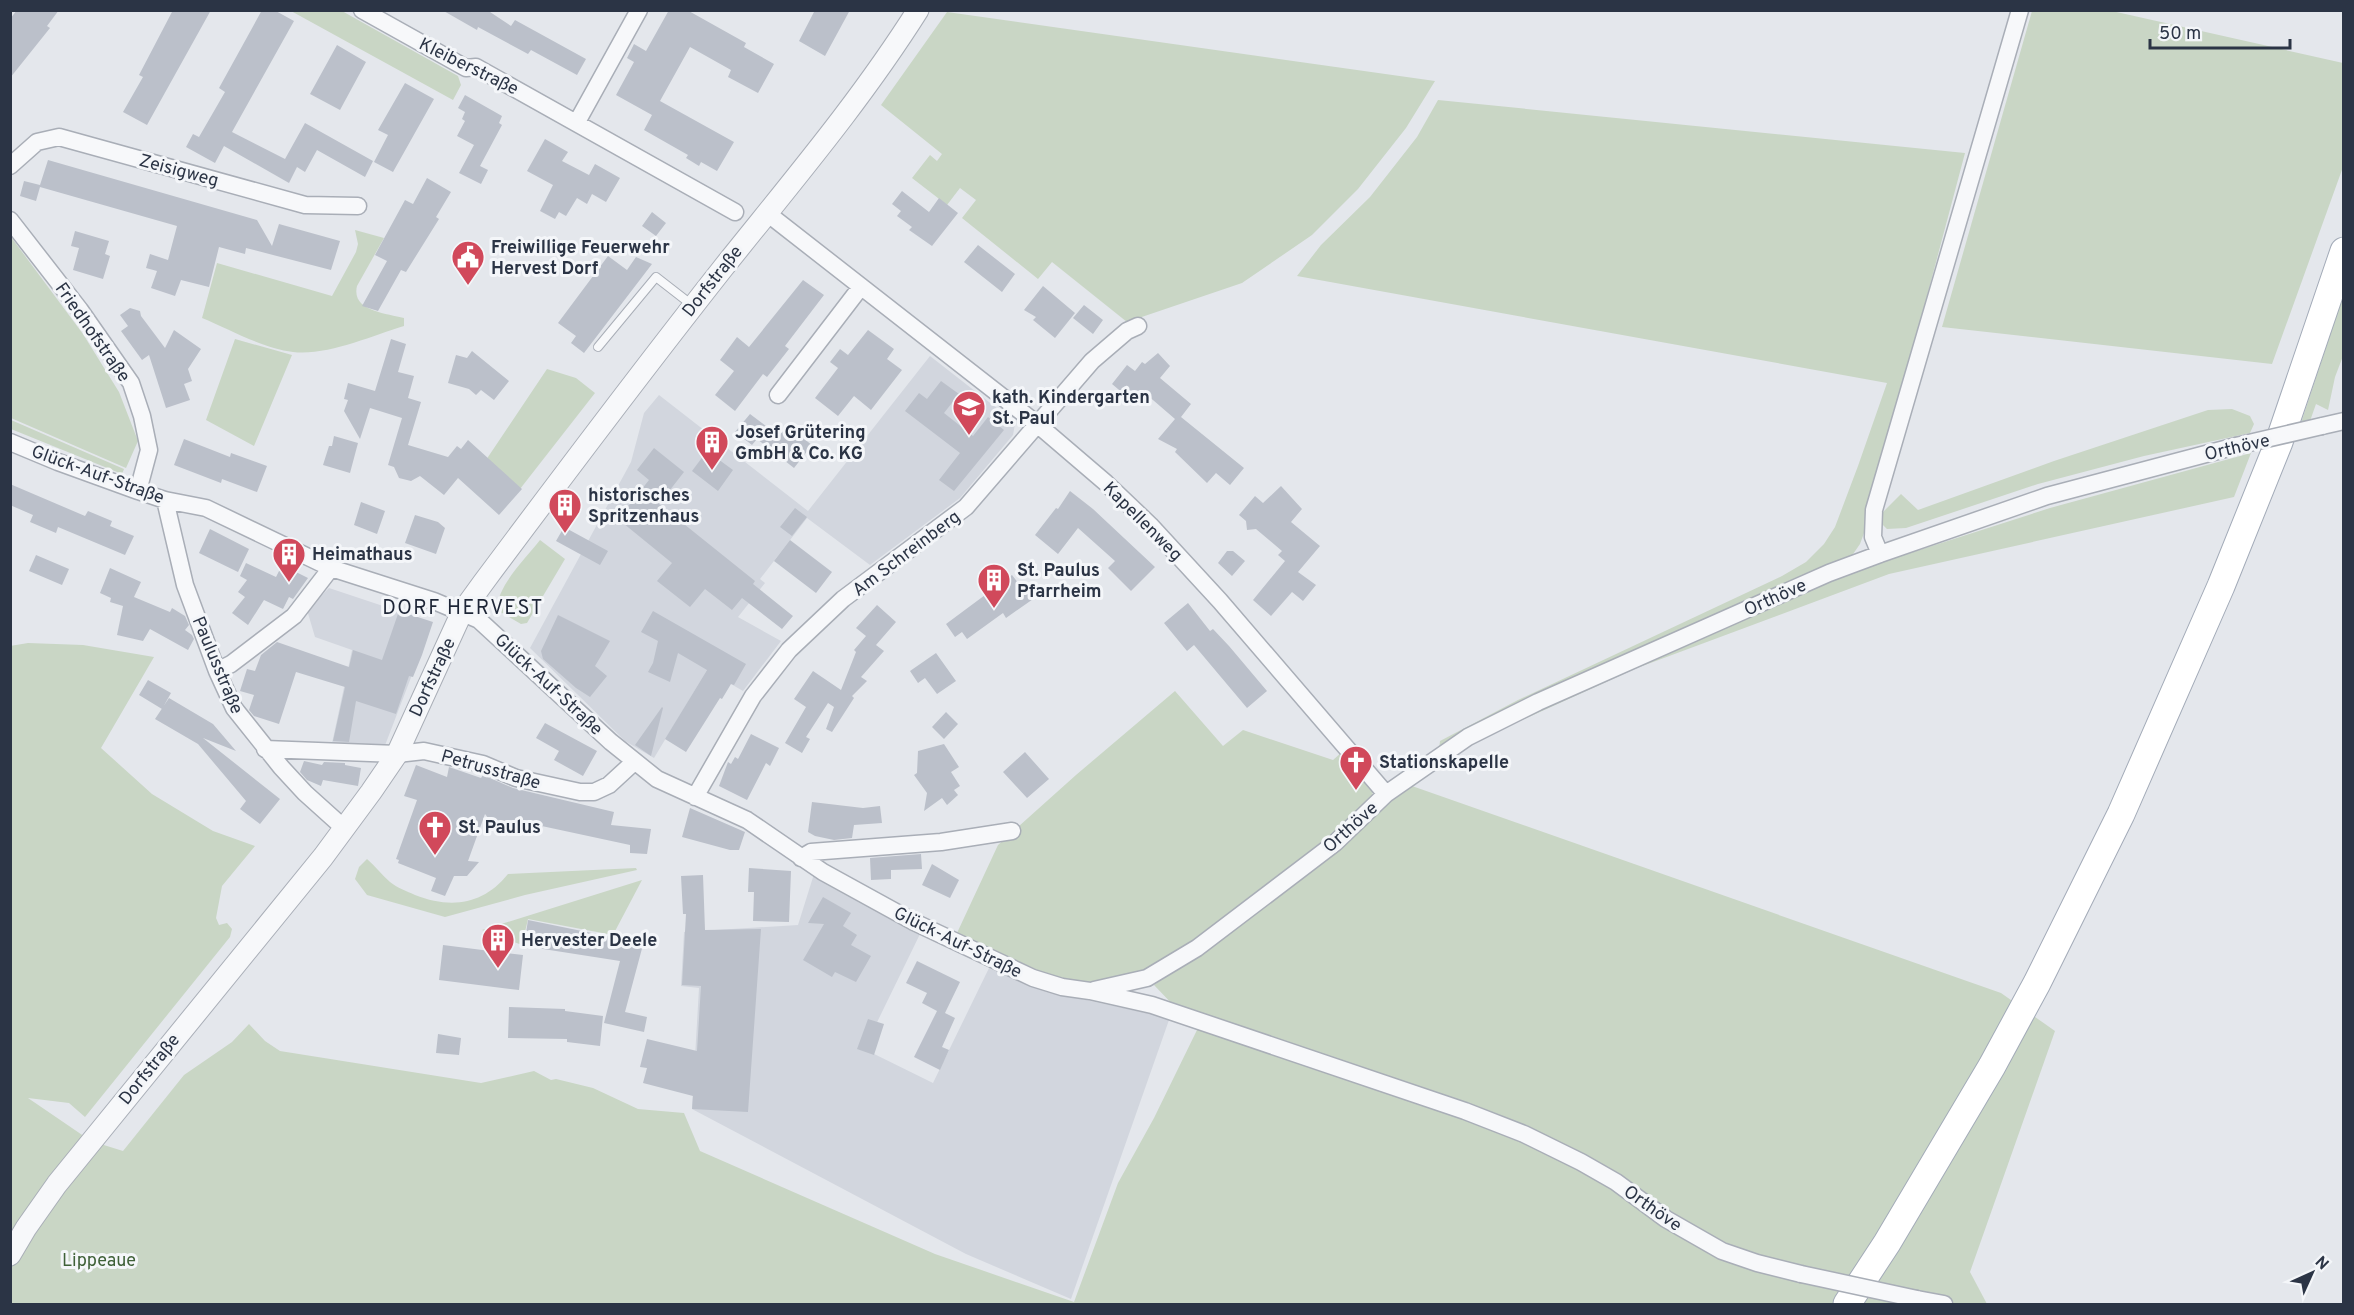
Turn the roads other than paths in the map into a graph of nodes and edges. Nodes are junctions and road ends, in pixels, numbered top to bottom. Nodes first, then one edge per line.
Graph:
1 (362, 10) edge
2 (639, 10) edge
3 (918, 10) edge
4 (2020, 10) edge
5 (577, 122) junction
6 (10, 166) edge
7 (358, 206) dead end
8 (735, 212) dead end
9 (767, 213) junction
10 (10, 220) edge
11 (2343, 251) edge
12 (860, 288) junction
13 (693, 306) junction
14 (1138, 326) dead end
15 (598, 348) dead end
16 (778, 395) dead end
17 (2343, 422) edge
18 (1037, 424) junction
19 (10, 442) edge
20 (138, 491) junction
21 (165, 500) junction
22 (1880, 554) junction
23 (331, 568) junction
24 (462, 612) junction
25 (217, 671) junction
26 (265, 749) junction
27 (397, 754) junction
28 (634, 762) junction
29 (1386, 794) junction
30 (694, 796) junction
31 (345, 829) junction
32 (1012, 831) dead end
33 (801, 858) junction
34 (1090, 991) junction
35 (10, 1255) edge
36 (1847, 1305) edge
37 (1944, 1305) edge

1 - 5 street, Kleiberstraße
2 - 5 street
3 - 9 street, Dorfstraße
4 - 22 street
5 - 8 street, Kleiberstraße
6 - 7 street, Zeisigweg
9 - 12 street, Kapellenweg
9 - 13 street, Dorfstraße
10 - 20 street, Friedhofstraße
11 - 36 main road
12 - 16 street
12 - 18 street, Kapellenweg
13 - 15 lane
13 - 24 street, Dorfstraße
14 - 18 street, Am Schreinberg
17 - 22 street, Orthöve, bridge
18 - 29 street, Kapellenweg
18 - 30 street, Am Schreinberg
19 - 20 street, Glück-Auf-Straße
20 - 21 street, Glück-Auf-Straße
21 - 23 street, Glück-Auf-Straße
21 - 25 street, Paulusstraße
22 - 29 street, Orthöve
23 - 24 street, Glück-Auf-Straße
23 - 25 street
24 - 27 street, Dorfstraße
24 - 28 street, Glück-Auf-Straße
25 - 26 street, Paulusstraße
26 - 27 street, Petrusstraße
26 - 31 street, Paulusstraße
27 - 28 street, Petrusstraße
27 - 31 street, Dorfstraße
28 - 30 street, Glück-Auf-Straße
29 - 34 street, Orthöve
30 - 33 street, Glück-Auf-Straße
31 - 35 street, Dorfstraße
32 - 33 street
33 - 34 street, Glück-Auf-Straße
34 - 37 street, Orthöve, bridge

